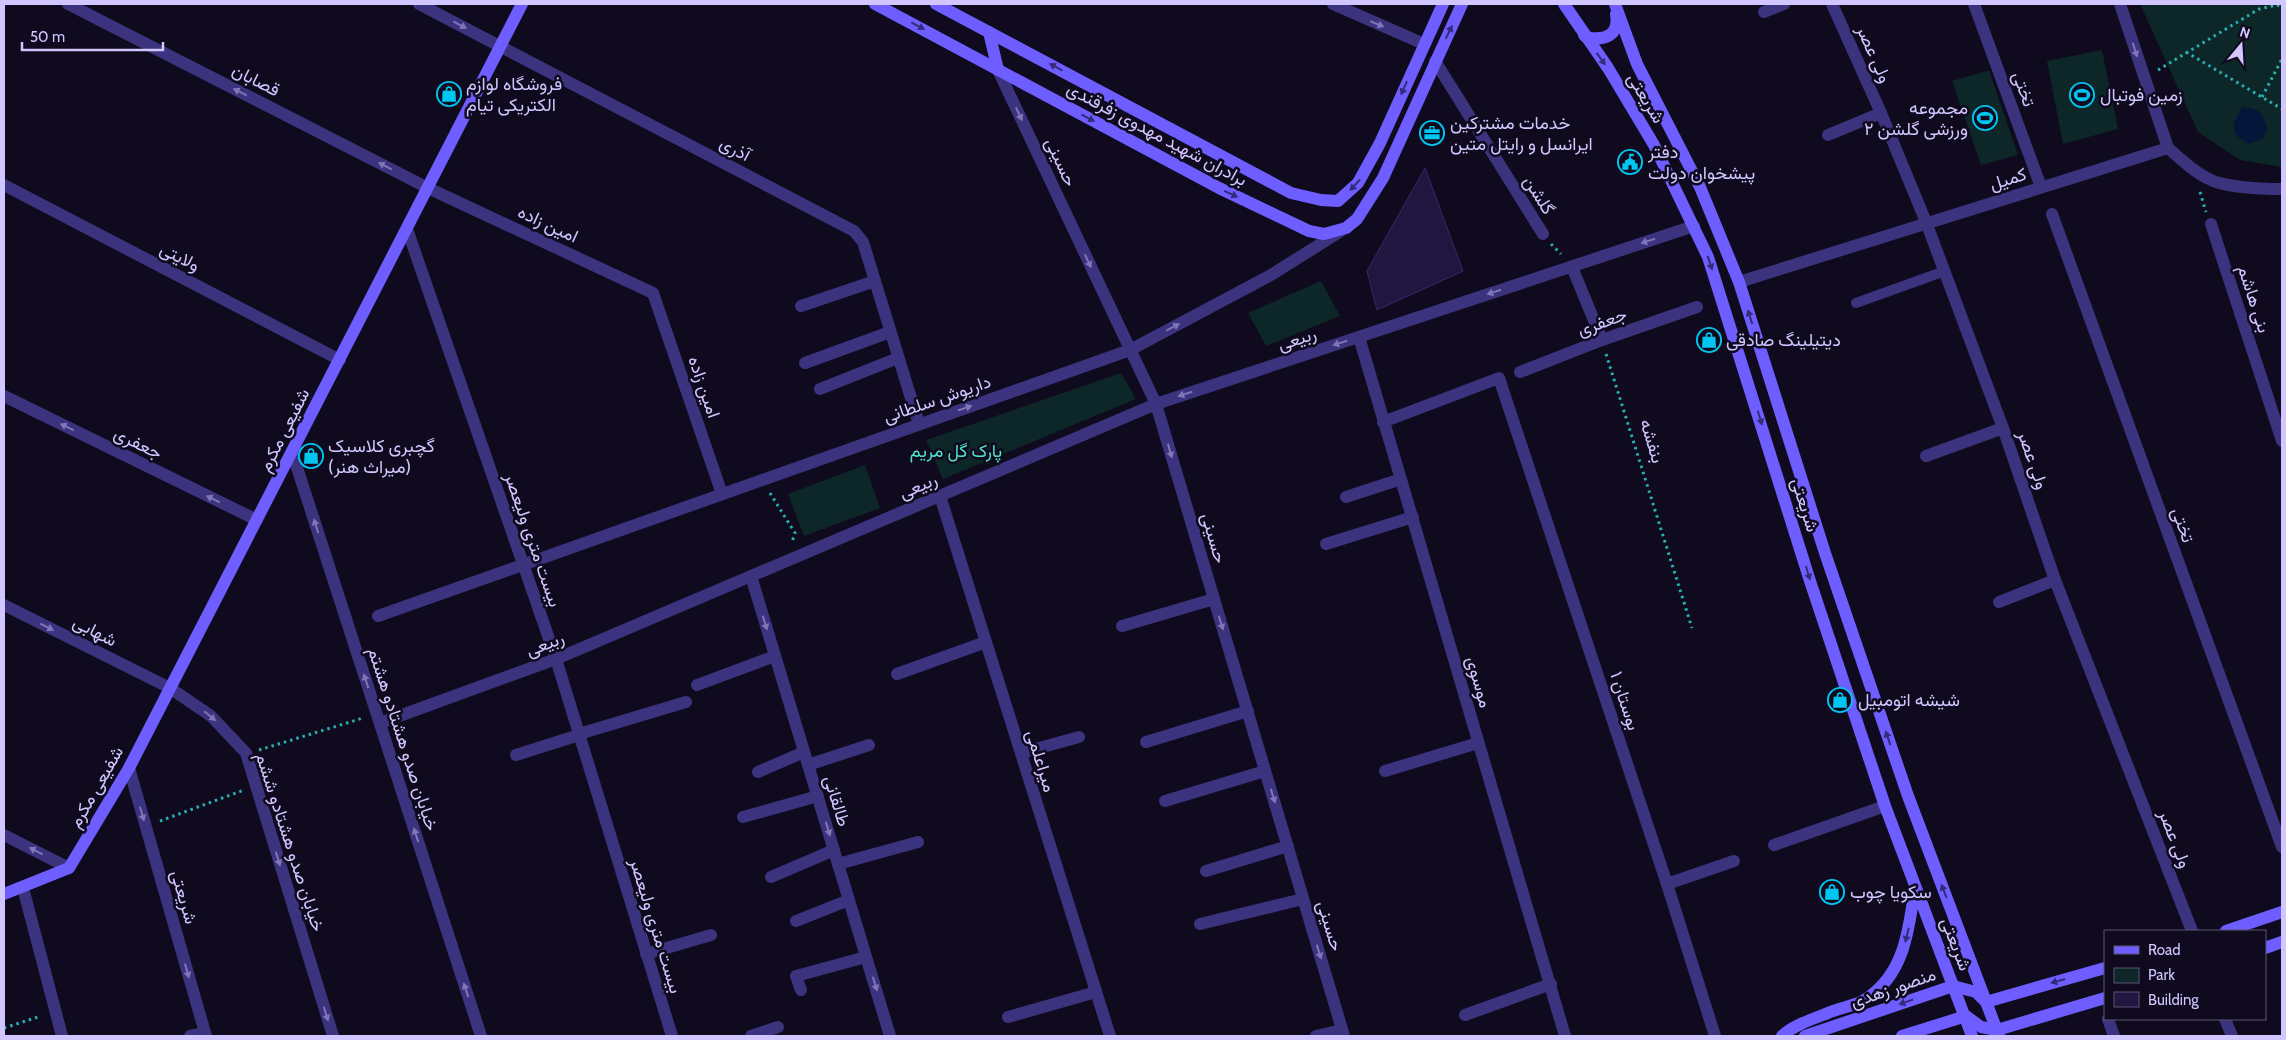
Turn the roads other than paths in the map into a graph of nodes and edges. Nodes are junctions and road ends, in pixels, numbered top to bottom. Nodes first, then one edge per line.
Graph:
1 (68, 4) edge
2 (419, 4) edge
3 (522, 4) edge
4 (874, 4) edge
5 (936, 4) edge
6 (1333, 4) edge
7 (1443, 4) edge
8 (1462, 4) edge
9 (1564, 4) edge
10 (1615, 4) edge
11 (1784, 4) edge
12 (1832, 4) edge
13 (1974, 4) edge
14 (2120, 4) edge
15 (1764, 12) dead end
16 (1579, 28) junction
17 (990, 32) junction
18 (501, 47) junction
19 (1422, 49) junction
20 (1440, 49) junction
21 (1435, 61) junction
22 (998, 70) junction
23 (1881, 113) junction
24 (1828, 135) dead end
25 (2168, 148) junction
26 (4, 185) edge
27 (2041, 187) junction
28 (428, 188) junction
29 (2282, 189) edge
30 (2052, 214) dead end
31 (1926, 222) junction
32 (2211, 224) road end
33 (1694, 226) junction
34 (1346, 228) junction
35 (407, 230) junction
36 (1543, 234) road end
37 (1572, 267) junction
38 (1945, 271) junction
39 (875, 281) junction
40 (1738, 282) junction
41 (653, 292) joint
42 (1856, 303) dead end
43 (802, 306) dead end
44 (1696, 307) dead end
45 (890, 332) junction
46 (1359, 337) junction
47 (1602, 340) junction
48 (1130, 350) junction
49 (898, 358) junction
50 (340, 360) junction
51 (804, 363) dead end
52 (1520, 372) dead end
53 (820, 389) dead end
54 (4, 396) edge
55 (1156, 404) junction
56 (1383, 422) junction
57 (919, 424) junction
58 (2003, 428) junction
59 (2282, 441) edge
60 (292, 452) junction
61 (1926, 456) dead end
62 (1402, 479) junction
63 (722, 494) junction
64 (940, 496) junction
65 (1346, 496) dead end
66 (1414, 517) junction
67 (257, 520) junction
68 (1326, 544) dead end
69 (523, 564) junction
70 (751, 576) junction
71 (2055, 580) junction
72 (1214, 599) junction
73 (1999, 602) dead end
74 (4, 605) edge
75 (378, 616) dead end
76 (1122, 626) dead end
77 (986, 642) junction
78 (775, 656) junction
79 (556, 659) junction
80 (896, 674) dead end
81 (697, 684) dead end
82 (170, 688) junction
83 (686, 702) dead end
84 (1248, 711) junction
85 (380, 723) junction
86 (579, 735) junction
87 (1079, 737) dead end
88 (1146, 742) dead end
89 (1478, 743) junction
90 (870, 746) dead end
91 (1020, 753) junction
92 (516, 755) dead end
93 (806, 759) junction
94 (129, 768) junction
95 (1265, 771) junction
96 (1385, 771) dead end
97 (758, 772) dead end
98 (818, 796) junction
99 (1165, 801) dead end
100 (1885, 806) junction
101 (743, 817) dead end
102 (4, 835) edge
103 (918, 842) dead end
104 (1774, 845) dead end
105 (1288, 846) junction
106 (2282, 847) edge
107 (834, 850) junction
108 (1734, 861) dead end
109 (838, 864) junction
110 (69, 868) junction
111 (1206, 871) dead end
112 (771, 877) dead end
113 (1667, 884) junction
114 (1915, 887) junction
115 (23, 888) junction
116 (4, 894) edge
117 (1303, 899) junction
118 (849, 900) junction
119 (2282, 912) edge
120 (796, 921) dead end
121 (1200, 924) dead end
122 (2192, 930) edge
123 (2229, 930) edge
124 (711, 935) dead end
125 (2282, 942) edge
126 (2266, 948) edge
127 (646, 954) junction
128 (866, 957) junction
129 (2104, 968) edge
130 (1551, 984) junction
131 (1954, 986) junction
132 (801, 990) dead end
133 (1096, 992) junction
134 (1986, 1002) junction
135 (2104, 1002) edge
136 (1465, 1015) dead end
137 (1966, 1016) junction
138 (1008, 1017) dead end
139 (2108, 1020) edge
140 (2225, 1020) edge
141 (778, 1027) dead end
142 (1343, 1033) edge
143 (1998, 1033) edge
144 (206, 1034) edge
145 (62, 1036) edge
146 (190, 1036) edge
147 (333, 1036) edge
148 (481, 1036) edge
149 (672, 1036) edge
150 (751, 1036) edge
151 (890, 1036) edge
152 (1110, 1036) edge
153 (1316, 1036) edge
154 (1565, 1036) edge
155 (1715, 1036) edge
156 (1782, 1036) edge
157 (1805, 1036) edge
158 (1902, 1036) edge
159 (1972, 1036) edge
160 (2114, 1036) edge
161 (2232, 1036) edge

28 -> 1 street, قصابان
2 -> 18 street, آذری
3 - 18 main road, شفیعی مکرم
4 -> 22 main road, برادران شهید مهدوی زفرقندی
5 - 17 main road, برادران شهید مهدوی زفرقندی
6 -> 19 street
7 - 19 main road
20 -> 8 main road
9 - 16 main road, شریعتی
10 - 16 main road
10 - 40 main road, شریعتی
11 - 15 street
12 - 23 street, ولی عصر
13 - 27 street, تختی
14 -> 25 street
16 -> 33 main road, شریعتی
19 -> 17 main road, برادران شهید مهدوی زفرقندی
17 - 22 main road
18 - 28 main road, شفیعی مکرم
18 - 39 street, آذری
19 - 20 main road
19 - 21 main road
20 - 21 main road
21 - 34 main road
21 - 36 street, گلشن
22 -> 34 main road, برادران شهید مهدوی زفرقندی
22 -> 48 street, حسینی
23 - 24 street
23 - 31 street, ولی عصر
25 - 27 street, کمیل
25 - 29 street
26 - 50 street, ولایتی
27 - 31 street, کمیل
28 - 35 main road, شفیعی مکرم
28 - 41 street, امين زاده
30 - 106 street, تختی
31 - 38 street, ولی عصر
31 - 40 street, کمیل
32 - 59 street, بنی هاشم
33 -> 37 street, ربیعی
33 -> 100 main road, شریعتی
48 -> 34 street, داریوش سلطانی
35 - 50 main road, شفیعی مکرم
35 - 69 street, بیست متری ولیعصر
37 -> 46 street, ربیعی
37 - 47 street
38 - 42 lane
38 - 58 street, ولی عصر
39 - 43 street
39 - 45 street, آذری
134 -> 40 main road, شریعتی
41 - 63 street, امین زاده
44 - 47 street, جعفری
45 - 49 street, آذری
45 - 51 street
46 -> 55 street, ربیعی
46 - 56 street, موسوی
47 - 52 street, جعفری
48 - 55 street, حسینی
57 -> 48 street, داریوش سلطانی
49 - 53 street
49 - 57 street, آذری
50 - 60 main road, شفیعی مکرم
67 -> 54 street, جعفری
55 - 64 street, ربیعی
55 -> 72 street, حسینی
56 - 62 street, موسوی
56 - 113 street, بوستان ۱
57 - 63 street, داریوش سلطانی
58 - 61 street
58 - 71 street, ولی عصر
60 - 67 main road, شفیعی مکرم
85 -> 60 street, خیابان صدو هشتادو هشتم
62 - 65 street
62 - 66 street, موسوی
63 - 69 street, داریوش سلطانی
64 - 70 street, ربیعی
64 - 77 street, میراعلمی
66 - 68 street
66 - 89 street, موسوی
67 - 82 main road, شفیعی مکرم
69 - 75 street, داریوش سلطانی
69 - 79 street, بیست متری ولیعصر
70 -> 78 street, طالقانی
70 - 79 street, ربیعی
71 - 73 street
71 - 122 street, ولی عصر
72 - 76 street
72 -> 84 street, حسینی
74 -> 82 street, شهابی
77 - 80 street
77 - 91 street, میراعلمی
78 - 81 street
78 - 93 street, طالقانی
79 - 85 street, ربیعی
79 - 86 street, بیست متری ولیعصر
82 - 94 main road, شفیعی مکرم
82 -> 147 street, خیابان صدو هشتادو ششم
83 - 86 street
84 - 88 street
84 - 95 street, حسینی
148 -> 85 street, خیابان صدو هشتادو هشتم
86 - 92 street
86 - 127 street, بیست متری ولیعصر
87 - 91 street
89 - 96 street
89 - 130 street, موسوی
90 - 93 street
91 - 133 street, میراعلمی
93 - 97 street
93 - 98 street, طالقانی
94 - 110 main road, شفیعی مکرم
94 -> 144 street, شریعتی
95 - 99 street
95 -> 105 street, حسینی
98 - 101 street
98 -> 107 street, طالقانی
100 - 104 street
100 - 114 main road, شریعتی
110 -> 102 street
103 - 109 street
105 - 111 street
105 - 117 street, حسینی
107 - 109 street, طالقانی
107 - 112 street
108 - 113 street
109 - 118 street, طالقانی
110 - 115 main road
113 - 155 street, بوستان ۱
114 - 131 main road, شریعتی
114 -> 156 main road
115 - 116 main road
115 - 145 street
117 - 121 street
117 -> 142 street, حسینی
118 - 120 street
118 - 128 street, طالقانی
119 - 123 main road
124 - 127 street
125 - 126 main road
127 - 149 street, بیست متری ولیعصر
128 - 132 street
128 -> 151 street, طالقانی
129 -> 134 main road
130 - 136 street
130 - 154 street, موسوی
131 - 134 main road, منصور زهدی
131 - 137 main road, شریعتی
131 -> 157 main road, منصور زهدی
133 - 138 street
133 - 152 street, میراعلمی
134 - 143 main road, شریعتی
135 - 143 main road
137 - 143 main road
137 - 158 main road
137 - 159 main road, شریعتی
139 - 160 street
140 - 161 street
141 - 150 street
142 - 153 street
144 - 146 street

